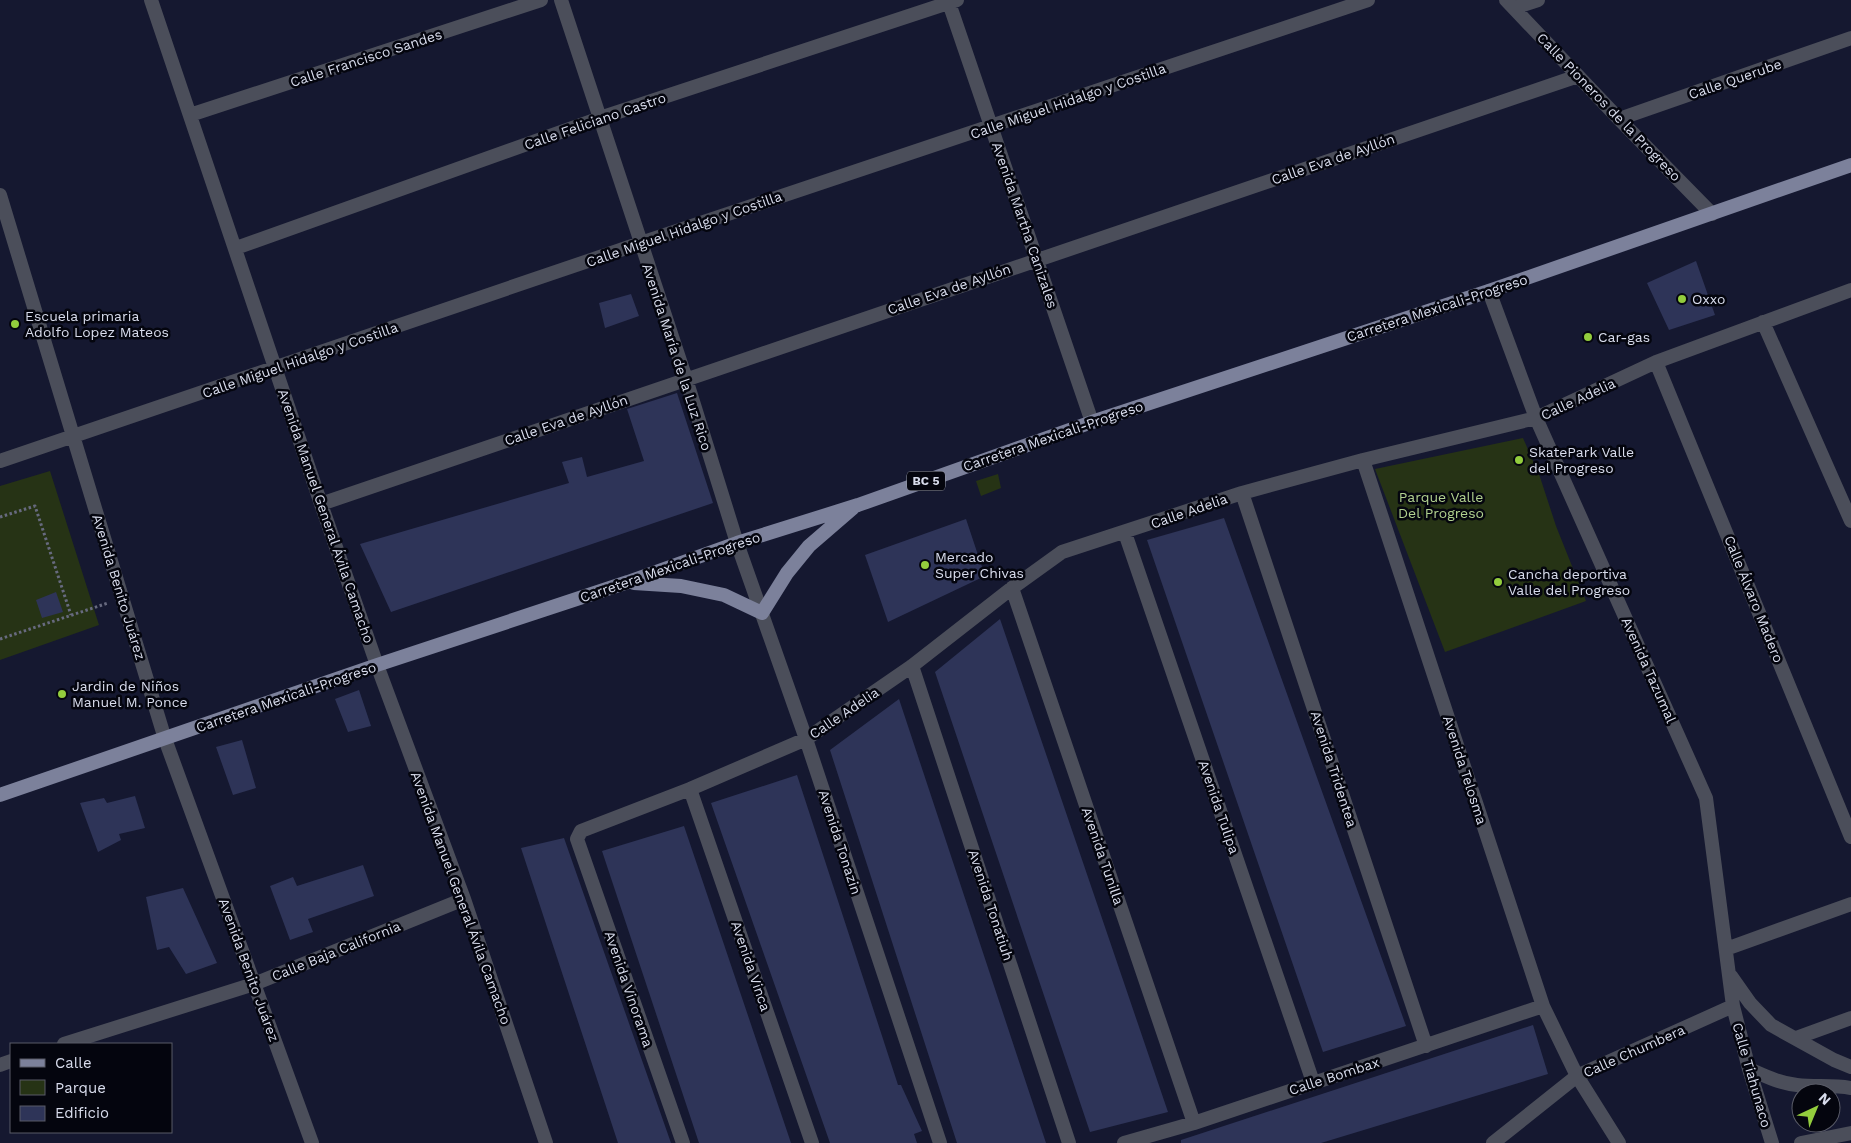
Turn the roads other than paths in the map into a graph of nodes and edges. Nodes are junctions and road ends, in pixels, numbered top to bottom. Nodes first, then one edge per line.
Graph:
1 (151, 0) edge
2 (541, 0) edge
3 (561, 0) edge
4 (1368, 0) edge
5 (1538, 0) edge
6 (951, 1) edge
7 (1510, 4) edge
8 (1851, 38) edge
9 (1578, 76) junction
10 (190, 116) junction
11 (600, 118) junction
12 (1619, 120) junction
13 (991, 126) junction
14 (1851, 165) edge
15 (0, 196) edge
16 (1712, 214) junction
17 (640, 244) junction
18 (236, 248) junction
19 (1036, 259) junction
20 (1851, 290) edge
21 (1489, 292) junction
22 (1763, 322) junction
23 (1656, 362) junction
24 (276, 368) junction
25 (686, 379) junction
26 (1536, 418) junction
27 (1092, 422) junction
28 (74, 437) junction
29 (1363, 460) junction
30 (0, 461) edge
31 (1242, 493) junction
32 (321, 504) junction
33 (858, 505) junction
34 (1851, 521) edge
35 (1125, 533) junction
36 (737, 543) junction
37 (628, 582) junction
38 (1012, 588) junction
39 (762, 613) junction
40 (377, 665) junction
41 (912, 666) junction
42 (165, 739) junction
43 (806, 739) junction
44 (690, 789) junction
45 (0, 795) edge
46 (578, 835) joint
47 (1851, 837) edge
48 (464, 899) junction
49 (1851, 904) edge
50 (1726, 949) junction
51 (1729, 973) junction
52 (254, 984) junction
53 (1543, 1006) junction
54 (1733, 1006) junction
55 (1851, 1018) edge
56 (1796, 1038) junction
57 (67, 1043) edge
58 (1426, 1046) junction
59 (1851, 1067) edge
60 (1749, 1069) junction
61 (1576, 1076) junction
62 (1313, 1082) junction
63 (1851, 1088) edge
64 (1194, 1123) junction
65 (1851, 1134) edge
66 (1507, 1138) edge
67 (312, 1143) edge
68 (546, 1143) edge
69 (683, 1143) edge
70 (812, 1143) edge
71 (940, 1143) edge
72 (1069, 1143) edge
73 (1124, 1143) edge
74 (1493, 1143) edge
75 (1619, 1143) edge
76 (1772, 1143) edge
77 (1800, 1143) edge

1 - 10 street, Avenida Manuel General Ávila Camacho
2 - 10 street, Calle Francisco Sandes
3 - 11 street, Avenida María de la Luz Rico
4 - 13 street, Calle Miguel Hidalgo y Costilla
5 - 7 street
6 - 11 street, Calle Feliciano Castro
6 - 13 street, Avenida Martha Canizales
7 - 9 street, Calle Pioneros de la Progreso
8 - 12 street, Calle Querube
9 - 12 street, Calle Pioneros de la Progreso
9 - 19 street, Calle Eva de Ayllón
10 - 18 street, Avenida Manuel General Ávila Camacho
11 - 17 street, Avenida María de la Luz Rico
11 - 18 street, Calle Feliciano Castro
12 - 16 street, Calle Pioneros de la Progreso
13 - 17 street, Calle Miguel Hidalgo y Costilla
13 - 19 street, Avenida Martha Canizales
14 - 16 main road, Carretera Mexicali-Progreso / BC 5
15 - 28 street, Avenida Benito Juárez
16 - 21 main road, Carretera Mexicali-Progreso / BC 5
17 - 24 street, Calle Miguel Hidalgo y Costilla
17 - 25 street, Avenida María de la Luz Rico
18 - 24 street, Avenida Manuel General Ávila Camacho
19 - 25 street, Calle Eva de Ayllón
19 - 27 street, Avenida Martha Canizales
20 - 22 street, Calle Adelia
21 - 26 street, Avenida Tazumal
21 - 27 main road, Carretera Mexicali-Progreso / BC 5
22 - 23 street, Calle Adelia
22 - 34 street
23 - 26 street, Calle Adelia
23 - 47 street, Calle Álvaro Madero
24 - 28 street, Calle Miguel Hidalgo y Costilla
24 - 32 street, Avenida Manuel General Ávila Camacho
25 - 32 street, Calle Eva de Ayllón
25 - 36 street, Avenida María de la Luz Rico
26 - 29 street, Calle Adelia
26 - 50 street, Avenida Tazumal
27 - 33 main road, Carretera Mexicali-Progreso / BC 5
28 - 30 street, Calle Miguel Hidalgo y Costilla
28 - 42 street, Avenida Benito Juárez
29 - 31 street, Calle Adelia
29 - 53 street, Avenida Telosma
31 - 35 street, Calle Adelia
31 - 58 street, Avenida Tridentea
32 - 40 street, Avenida Manuel General Ávila Camacho
33 - 36 main road, Carretera Mexicali-Progreso / BC 5
33 - 39 main road
35 - 38 street, Calle Adelia
35 - 62 street, Avenida Tulipa
36 - 37 main road, Carretera Mexicali-Progreso / BC 5
36 - 39 street, Avenida Tonazin
37 - 39 main road
37 - 40 main road, Carretera Mexicali-Progreso / BC 5
38 - 41 street, Calle Adelia
38 - 64 street, Avenida Tunilla
39 - 43 street, Avenida Tonazin
40 - 42 main road, Carretera Mexicali-Progreso / BC 5
40 - 48 street, Avenida Manuel General Ávila Camacho
41 - 43 street, Calle Adelia
41 - 72 street, Avenida Tonatiuh
42 - 45 main road, Carretera Mexicali-Progreso / BC 5
42 - 52 street, Avenida Benito Juárez
43 - 44 street, Calle Adelia
43 - 71 street, Avenida Tonazin
44 - 46 street, Calle Adelia
44 - 70 street, Avenida Vinca
46 - 69 street, Avenida Vinorama
48 - 52 street, Calle Baja California
48 - 68 street, Avenida Manuel General Ávila Camacho
49 - 50 street
50 - 51 street, Avenida Tazumal
51 - 54 street, Avenida Tazumal
51 - 56 street
52 - 57 street, Calle Baja California
52 - 67 street, Avenida Benito Juárez
53 - 58 street, Calle Bombax
53 - 61 street, Avenida Telosma
54 - 60 street, Calle Tiahunaco
54 - 61 street, Calle Chumbera
55 - 56 street
56 - 59 street
58 - 62 street, Calle Bombax
60 - 63 street
60 - 76 street, Calle Tiahunaco
61 - 66 street, Calle Chumbera
61 - 75 street, Avenida Telosma
62 - 64 street, Calle Bombax
64 - 73 street, Calle Bombax
65 - 77 street
66 - 74 street, Calle Chumbera

